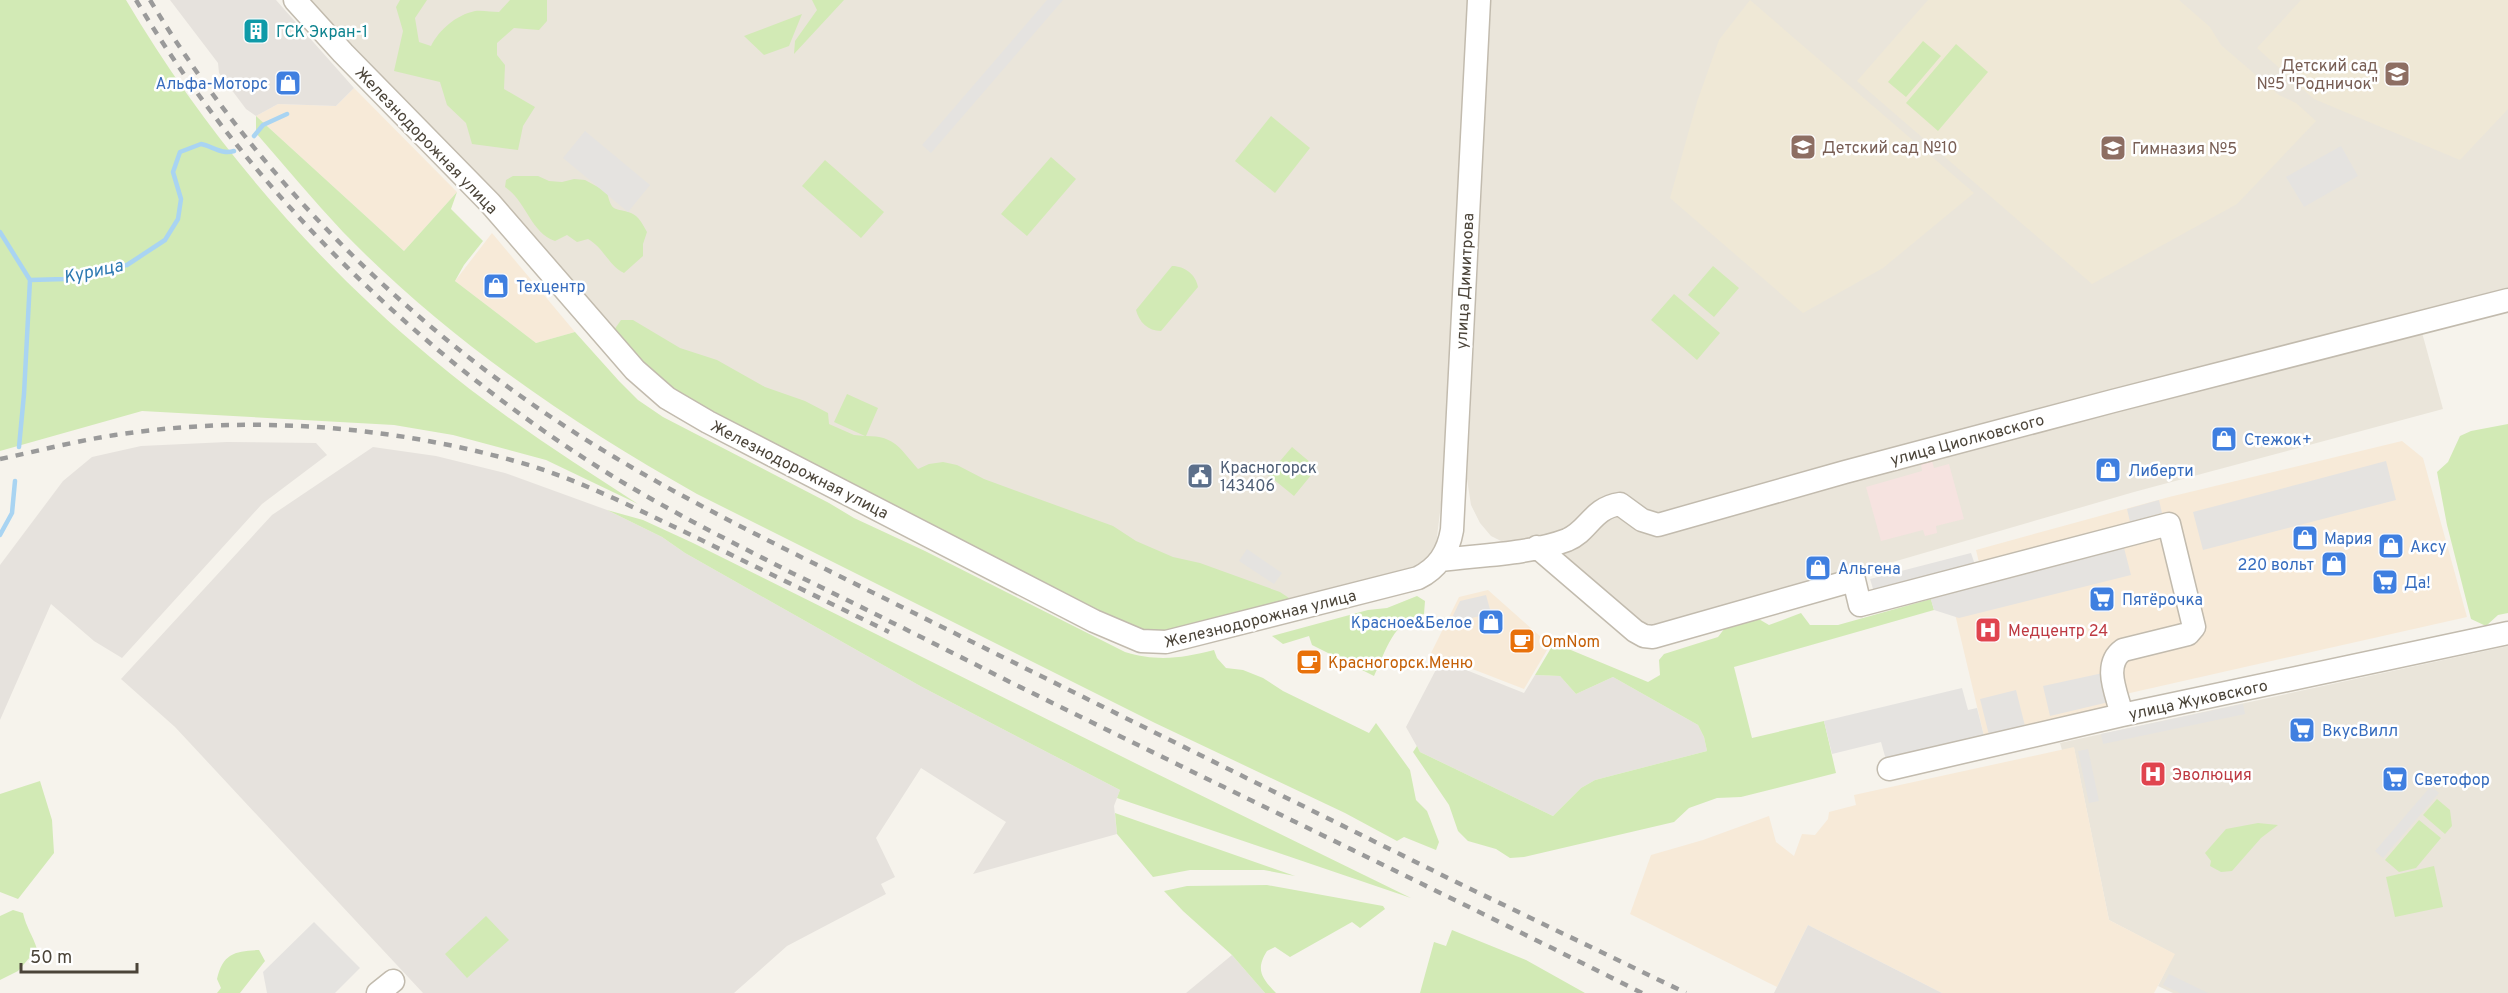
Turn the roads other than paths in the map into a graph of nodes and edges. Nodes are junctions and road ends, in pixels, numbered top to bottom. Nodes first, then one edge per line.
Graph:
1 (295, 0) edge
2 (1479, 0) edge
3 (2508, 300) edge
4 (1453, 509) junction
5 (1537, 547) junction
6 (1492, 554) junction
7 (1441, 561) junction
8 (2508, 633) edge
9 (2122, 715) junction
10 (1889, 769) dead end

1 - 7 street, Железнодорожная улица
2 - 4 street, улица Димитрова
3 - 5 street, улица Циолковского
4 - 6 street
4 - 7 street, улица Димитрова
5 - 6 street, улица Циолковского
5 - 9 street
6 - 7 street, улица Циолковского
8 - 9 street, улица Жуковского
9 - 10 street, улица Жуковского

